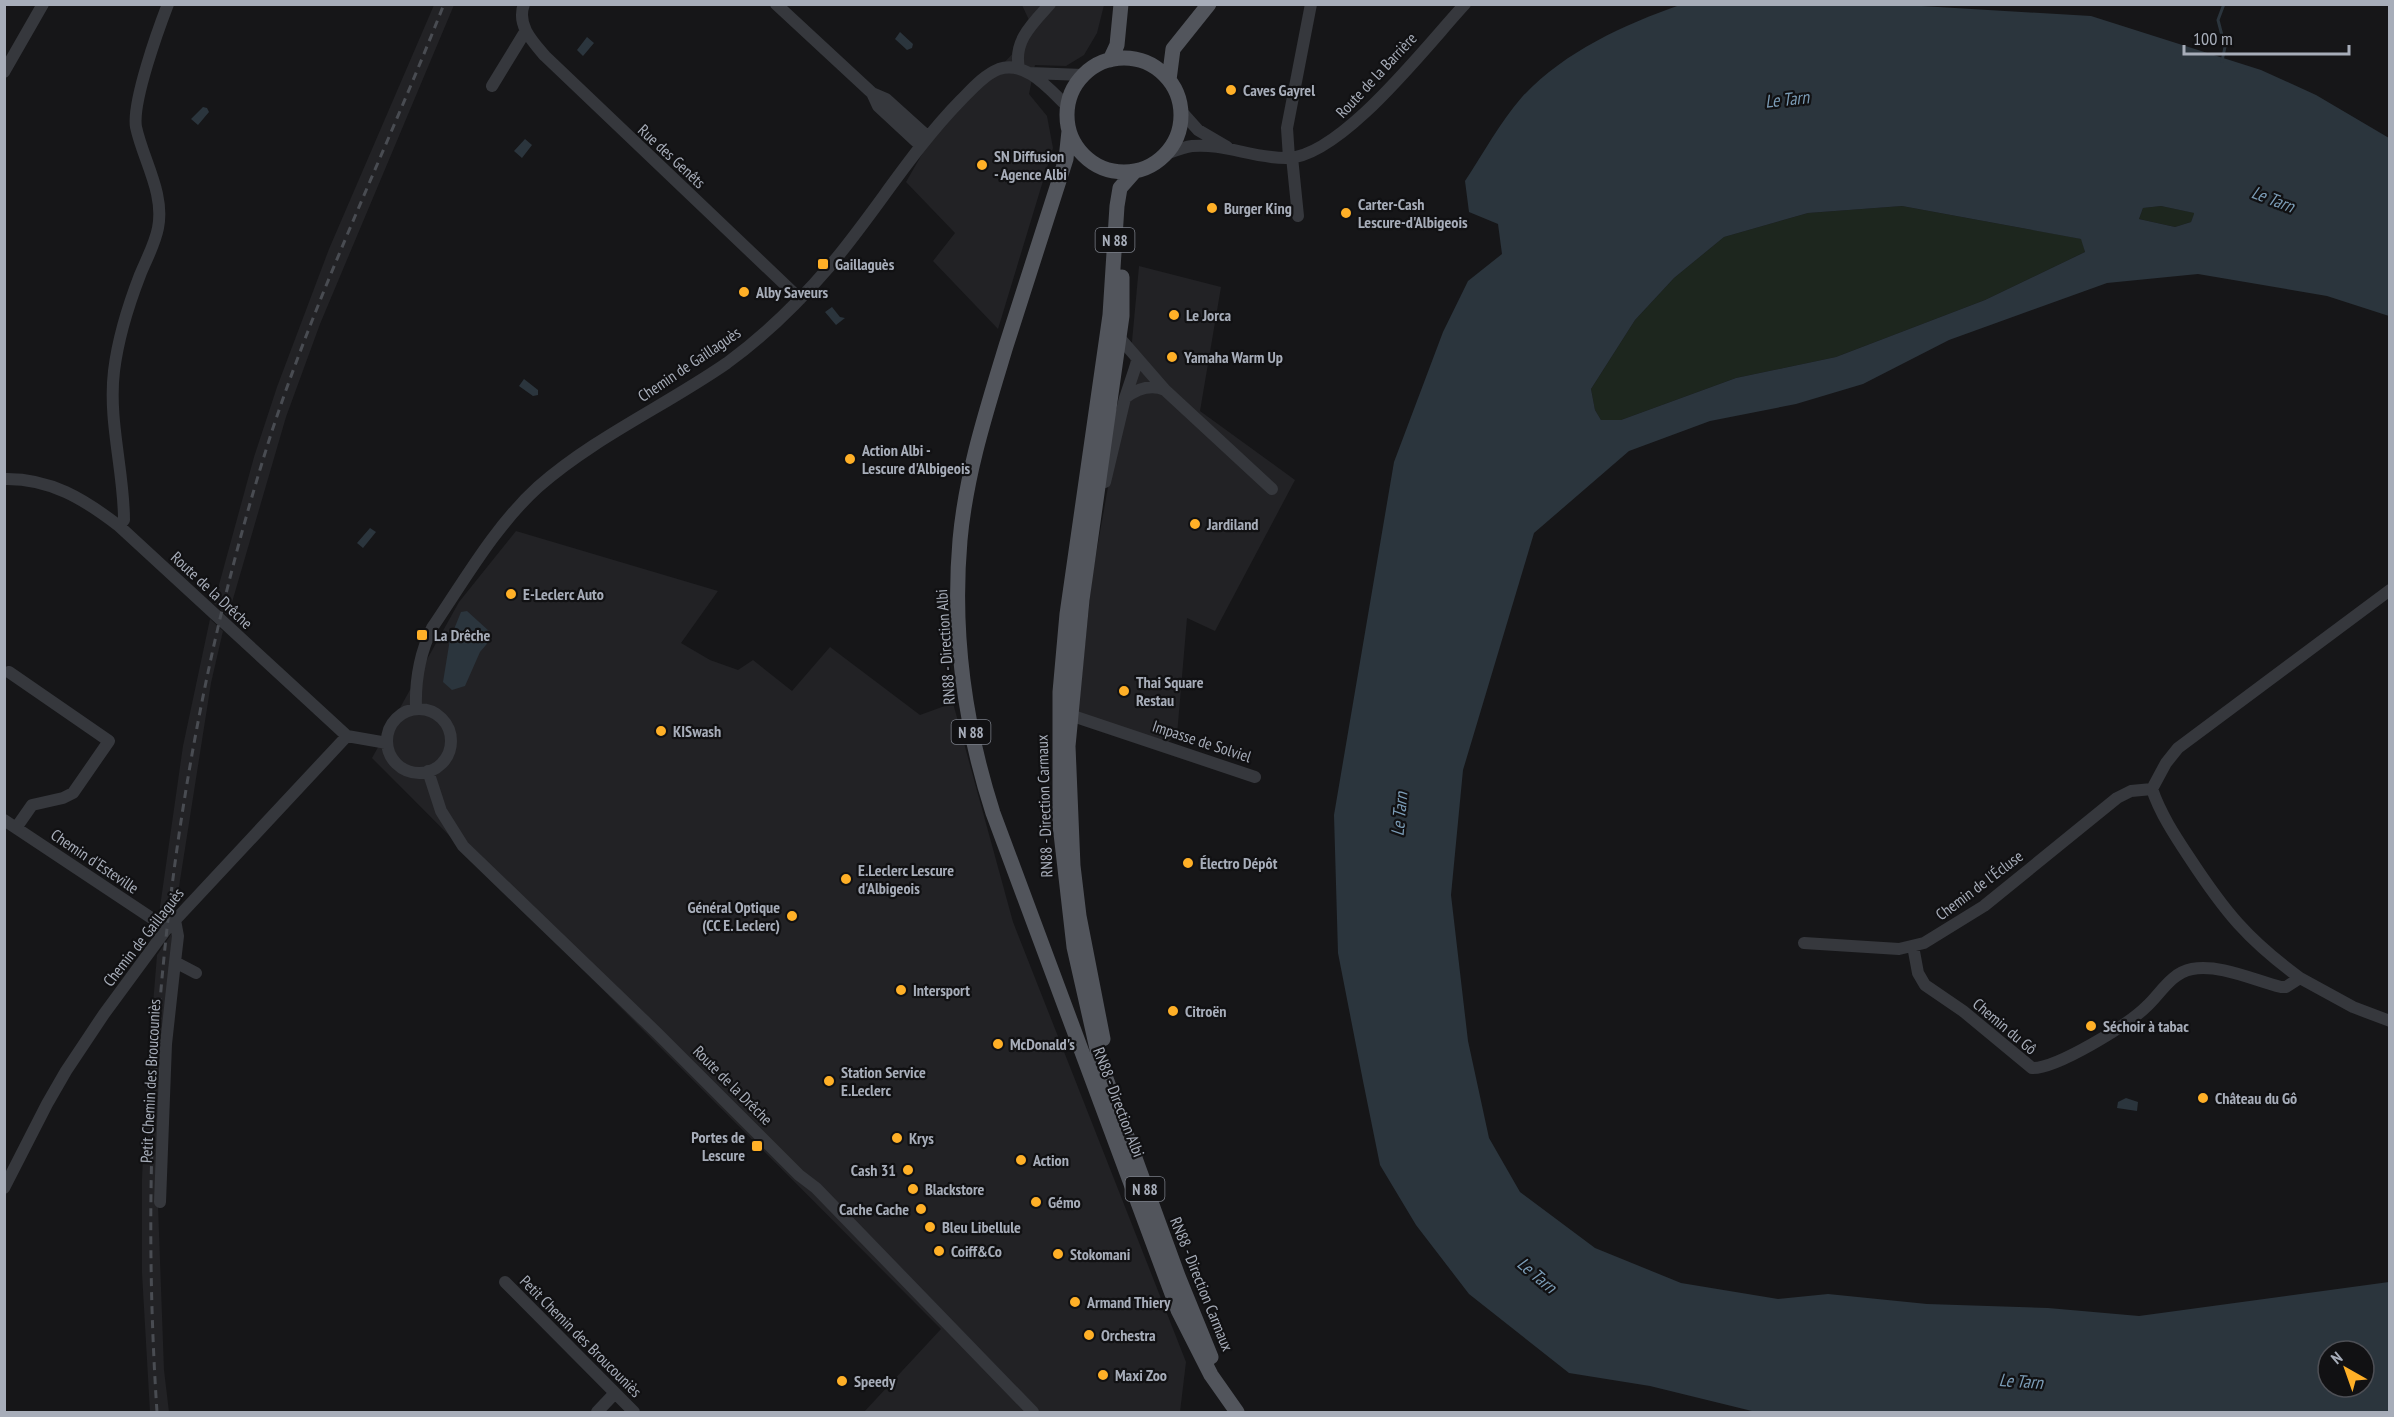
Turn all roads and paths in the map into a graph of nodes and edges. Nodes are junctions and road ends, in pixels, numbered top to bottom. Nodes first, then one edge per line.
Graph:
1 (43, 4) edge
2 (168, 4) edge
3 (524, 4) edge
4 (776, 4) edge
5 (1050, 4) edge
6 (1121, 4) edge
7 (1209, 4) edge
8 (1311, 4) edge
9 (1465, 4) edge
10 (525, 32) junction
11 (1110, 60) junction
12 (1024, 71) junction
13 (4, 72) edge
14 (1083, 75) junction
15 (1169, 80) junction
16 (492, 86) dead end
17 (1067, 106) junction
18 (1181, 111) junction
19 (1069, 130) junction
20 (924, 140) junction
21 (1231, 150) junction
22 (1166, 154) junction
23 (1291, 158) junction
24 (1135, 171) junction
25 (1298, 216) dead end
26 (1117, 220) junction
27 (800, 299) junction
28 (1118, 336) junction
29 (1138, 359) junction
30 (1165, 390) junction
31 (1125, 398) junction
32 (4, 479) edge
33 (1272, 489) dead end
34 (119, 526) junction
35 (1087, 560) junction
36 (2390, 590) edge
37 (9, 672) dead end
38 (416, 709) junction
39 (1070, 716) junction
40 (346, 736) junction
41 (387, 743) junction
42 (428, 771) junction
43 (1255, 777) dead end
44 (2152, 789) junction
45 (4, 820) edge
46 (16, 828) junction
47 (175, 920) junction
48 (165, 931) junction
49 (1803, 943) dead end
50 (1913, 946) junction
51 (174, 962) junction
52 (196, 973) dead end
53 (2300, 978) junction
54 (2390, 1021) edge
55 (1113, 1101) junction
56 (4, 1188) edge
57 (160, 1202) dead end
58 (505, 1282) dead end
59 (615, 1393) junction
60 (597, 1413) edge
61 (634, 1413) edge
62 (1033, 1413) edge
63 (1238, 1413) edge
64 (1251, 1413) edge

1 - 13 street
2 - 34 street
3 - 10 street
4 - 20 street
5 - 12 street
6 - 11 main road
7 - 15 main road
8 - 23 street
9 - 23 street, Route de la Barrière
10 - 16 street
10 - 27 street, Rue des Genêts
11 - 14 main road
11 - 15 main road
12 - 14 street, Chemin de Gaillaguès
12 - 17 street
12 - 20 street, Chemin de Gaillaguès
14 - 17 main road
15 - 18 main road
17 - 19 main road
18 - 21 street, Route de la Barrière
18 - 22 main road
19 - 24 main road
19 - 63 main road, RN88 - Direction Albi / N 88
20 - 27 street, Chemin de Gaillaguès
21 - 22 street, Route de la Barrière
21 - 23 street, Route de la Barrière
22 - 24 main road
23 - 25 street
24 - 26 main road, RN88 - Direction Carmaux / N 88
26 - 28 main road
26 - 55 main road, RN88 - Direction Carmaux / N 88
27 - 38 street, Chemin de Gaillaguès
28 - 29 street
28 - 35 main road
29 - 30 street
29 - 31 street
30 - 31 street
30 - 33 street
31 - 35 street
32 - 34 street, Route de la Drêche
34 - 40 street, Route de la Drêche
35 - 39 main road
36 - 44 street
37 - 46 street
38 - 41 street
38 - 42 street
39 - 43 street, Impasse de Solviel
39 - 55 main road
40 - 41 street
40 - 47 street, Chemin de Gaillaguès
41 - 42 street
42 - 62 street, Route de la Drêche
44 - 50 street, Chemin de l'Écluse
44 - 53 street
45 - 46 street, Chemin d'Esteville
46 - 48 street, Chemin d'Esteville
47 - 48 street, Chemin de Gaillaguès
47 - 51 street, Petit Chemin des Broucouniès
48 - 56 street, Chemin de Gaillaguès
49 - 50 street, Chemin de l'Écluse
50 - 53 street, Chemin du Gô
51 - 52 street
51 - 57 street, Petit Chemin des Broucouniès
53 - 54 street
55 - 64 main road, RN88 - Direction Carmaux / N 88
58 - 59 street, Petit Chemin des Broucouniès
59 - 60 street
59 - 61 street, Petit Chemin des Broucouniès

